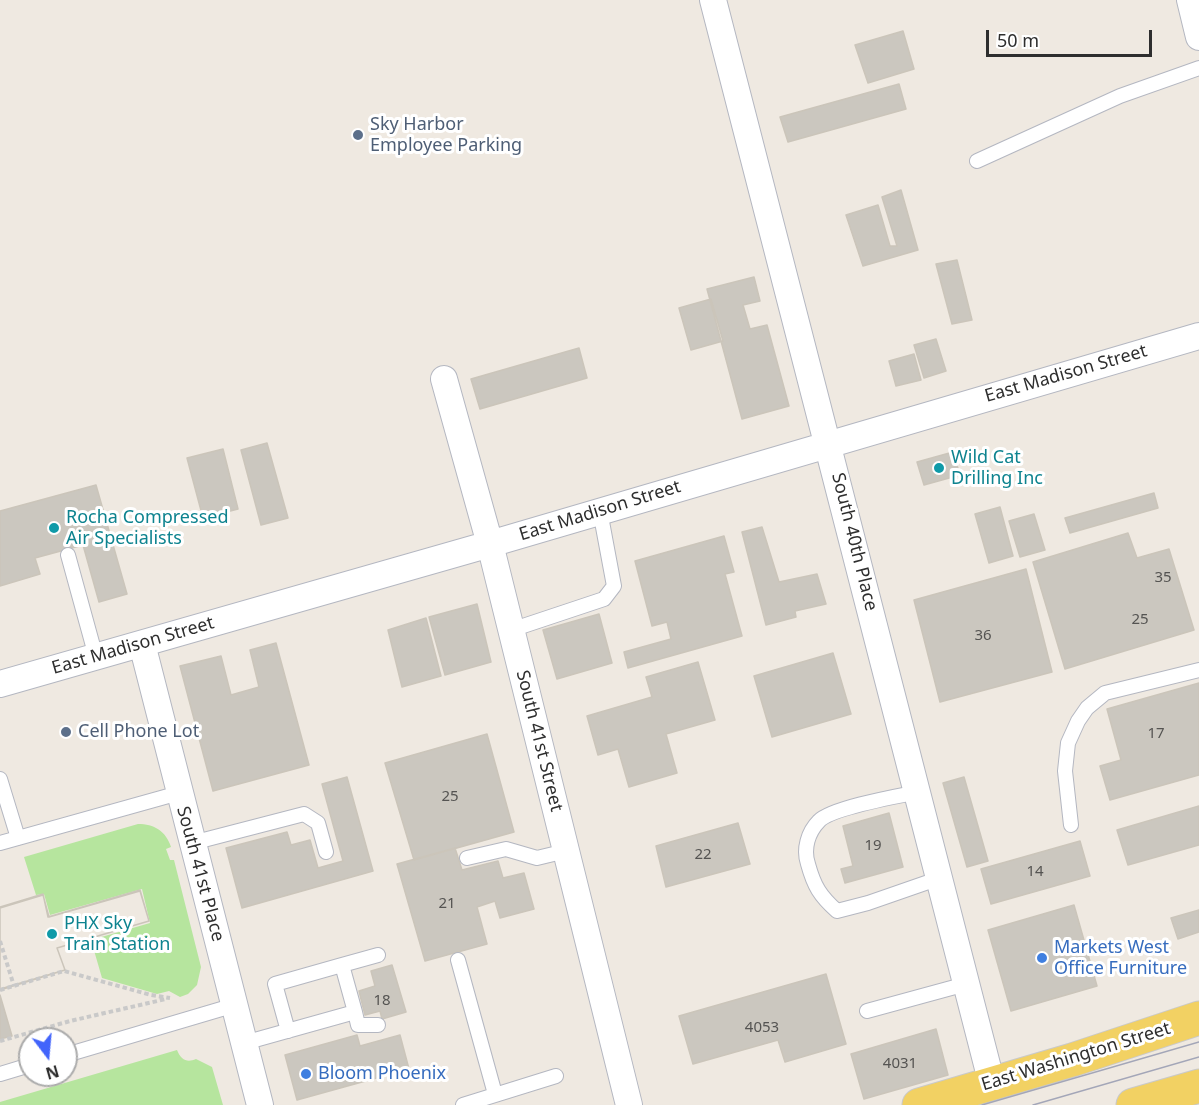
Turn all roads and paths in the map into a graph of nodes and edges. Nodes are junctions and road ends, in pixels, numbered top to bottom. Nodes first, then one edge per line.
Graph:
1 (713, 0) edge
2 (1190, 0) edge
3 (1199, 37) edge
4 (1199, 68) edge
5 (977, 161) dead end
6 (1199, 336) edge
7 (444, 379) dead end
8 (829, 443) junction
9 (600, 511) junction
10 (490, 544) junction
11 (68, 555) dead end
12 (511, 630) junction
13 (142, 644) junction
14 (96, 657) junction
15 (1199, 670) edge
16 (0, 684) edge
17 (0, 778) edge
18 (918, 792) junction
19 (179, 793) junction
20 (1071, 825) dead end
21 (18, 838) junction
22 (0, 843) edge
23 (192, 843) junction
24 (566, 851) junction
25 (326, 852) dead end
26 (467, 858) dead end
27 (940, 878) junction
28 (0, 941) edge
29 (378, 955) dead end
30 (458, 960) dead end
31 (342, 965) junction
32 (966, 984) junction
33 (14, 986) junction
34 (0, 990) edge
35 (235, 1005) junction
36 (867, 1011) dead end
37 (355, 1012) junction
38 (1199, 1018) edge
39 (378, 1025) dead end
40 (288, 1031) junction
41 (0, 1041) edge
42 (244, 1043) junction
43 (78, 1051) edge
44 (18, 1069) edge
45 (0, 1074) edge
46 (556, 1076) dead end
47 (992, 1084) junction
48 (1199, 1086) edge
49 (495, 1094) junction
50 (260, 1105) edge
51 (464, 1105) edge
52 (629, 1105) edge
53 (919, 1105) edge
54 (1133, 1105) edge

1 - 8 street, South 40th Place
2 - 3 street
4 - 5 lane
6 - 8 street, East Madison Street
7 - 10 street, South 41st Street
8 - 9 street, East Madison Street
8 - 18 street, South 40th Place
9 - 10 street, East Madison Street
9 - 12 lane
10 - 12 street, South 41st Street
10 - 13 street, East Madison Street
11 - 14 lane
12 - 24 street, South 41st Street
13 - 14 street, East Madison Street
13 - 19 street, South 41st Place
14 - 16 street, East Madison Street
15 - 20 lane
17 - 21 lane
18 - 27 street, South 40th Place
18 - 27 lane
19 - 21 lane
19 - 23 street, South 41st Place
21 - 22 lane
23 - 25 lane
23 - 35 street, South 41st Place
24 - 26 lane
24 - 52 street, South 41st Street
27 - 32 street, South 40th Place
28 - 33 path
29 - 31 lane
30 - 49 lane
31 - 37 lane
31 - 40 lane
32 - 36 lane
32 - 47 street, South 40th Place
33 - 34 path
33 - 41 path
35 - 42 street, South 41st Place
35 - 43 lane
37 - 39 lane
37 - 40 lane
38 - 47 main road, East Washington Street
40 - 42 lane
42 - 50 street, South 41st Place
44 - 45 lane
46 - 49 lane
47 - 53 main road, East Washington Street
48 - 54 main road
49 - 51 lane

